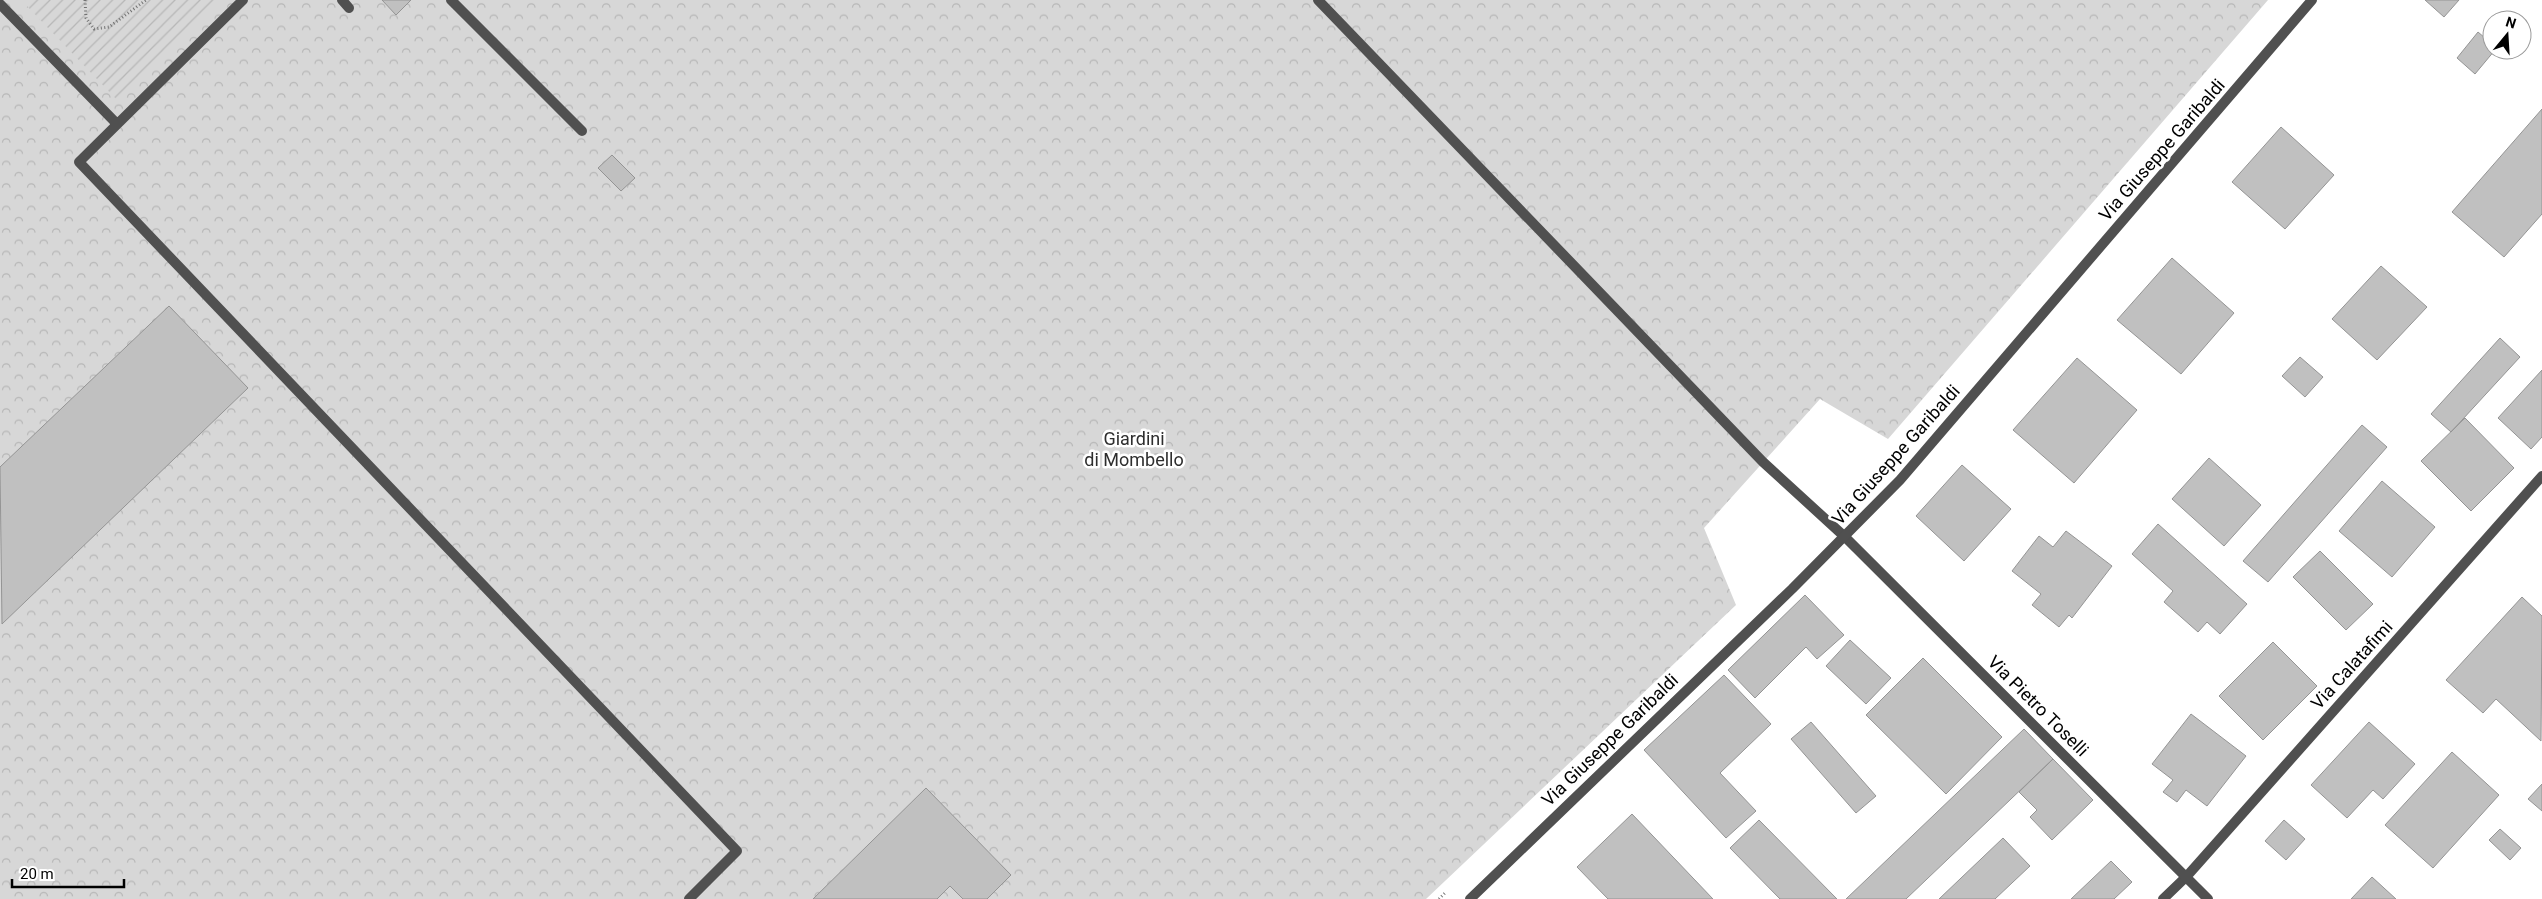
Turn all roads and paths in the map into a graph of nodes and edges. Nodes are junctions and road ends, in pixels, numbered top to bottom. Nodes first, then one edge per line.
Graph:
1 (85, 0) edge
2 (146, 0) edge
3 (243, 0) edge
4 (342, 0) edge
5 (451, 0) edge
6 (1318, 0) edge
7 (2312, 0) edge
8 (0, 4) edge
9 (349, 8) dead end
10 (117, 124) junction
11 (582, 131) dead end
12 (2542, 476) edge
13 (1845, 537) junction
14 (2187, 876) junction
15 (1453, 885) dead end
16 (689, 899) edge
17 (1439, 899) edge
18 (1470, 899) edge
19 (2163, 899) edge
20 (2208, 899) edge

1 - 2 path
3 - 10 street
4 - 9 street
5 - 11 street
6 - 13 street, Via Pietro Toselli
7 - 13 street, Via Giuseppe Garibaldi
8 - 10 street
10 - 16 street
12 - 14 street, Via Calatafimi
13 - 14 street, Via Pietro Toselli
13 - 18 street, Via Giuseppe Garibaldi
14 - 19 street, Via Calatafimi
14 - 20 street, Via Pietro Toselli
15 - 17 path

